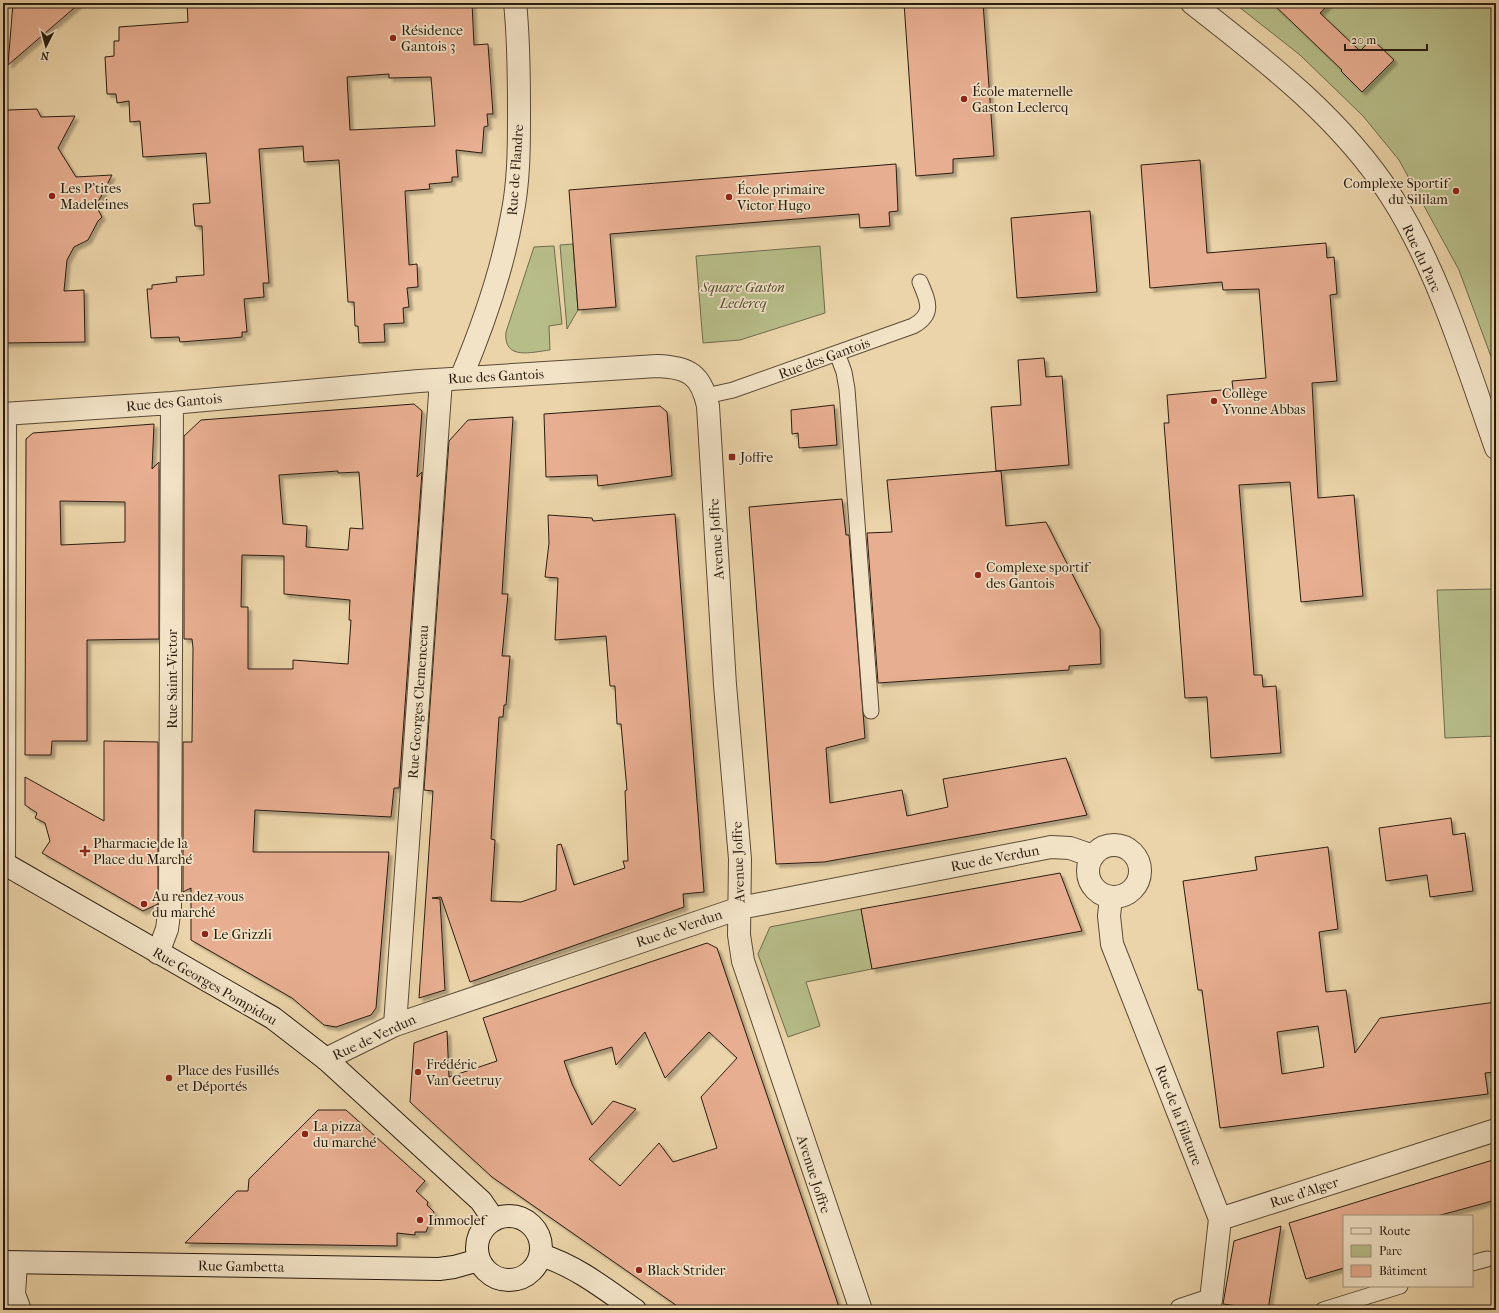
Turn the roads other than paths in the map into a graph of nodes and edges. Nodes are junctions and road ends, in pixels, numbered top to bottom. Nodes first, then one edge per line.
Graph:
1 (515, 3) edge
2 (1192, 3) edge
3 (920, 282) dead end
4 (837, 354) junction
5 (451, 379) junction
6 (706, 396) junction
7 (172, 403) junction
8 (4, 414) edge
9 (1496, 448) edge
10 (871, 711) dead end
11 (1093, 856) junction
12 (3, 863) edge
13 (1111, 897) junction
14 (740, 908) junction
15 (158, 953) junction
16 (394, 1025) junction
17 (326, 1060) junction
18 (1496, 1130) edge
19 (1220, 1219) junction
20 (494, 1220) junction
21 (542, 1255) junction
22 (1487, 1259) dead end
23 (479, 1260) junction
24 (9, 1263) edge
25 (1473, 1263) edge
26 (1397, 1287) edge
27 (1210, 1305) edge
28 (20, 1310) edge
29 (635, 1310) edge
30 (861, 1310) edge
31 (1180, 1310) edge
32 (1323, 1310) edge

1 - 5 street, Rue de Flandre
2 - 9 street, Rue du Parc
3 - 4 lane, Rue des Gantois
4 - 6 lane, Rue des Gantois
4 - 10 lane
5 - 6 street, Rue des Gantois
5 - 7 street, Rue des Gantois
5 - 16 street, Rue Georges Clemenceau
6 - 14 street, Avenue Joffre
7 - 8 street, Rue des Gantois
7 - 15 street, Rue Saint-Victor
8 - 12 street
11 - 13 street
11 - 13 street
11 - 14 street, Rue de Verdun
12 - 15 street, Rue Georges Pompidou
13 - 19 street, Rue de la Filature
14 - 16 street, Rue de Verdun
14 - 30 street, Avenue Joffre
15 - 17 street, Rue Georges Pompidou
16 - 17 street, Rue de Verdun
17 - 20 street, Rue Georges Pompidou
18 - 19 street, Rue d'Alger
19 - 27 street
20 - 21 street
20 - 23 street
21 - 23 street
21 - 29 street
22 - 25 lane
23 - 24 street, Rue Gambetta
24 - 28 street
26 - 32 lane
27 - 31 street

